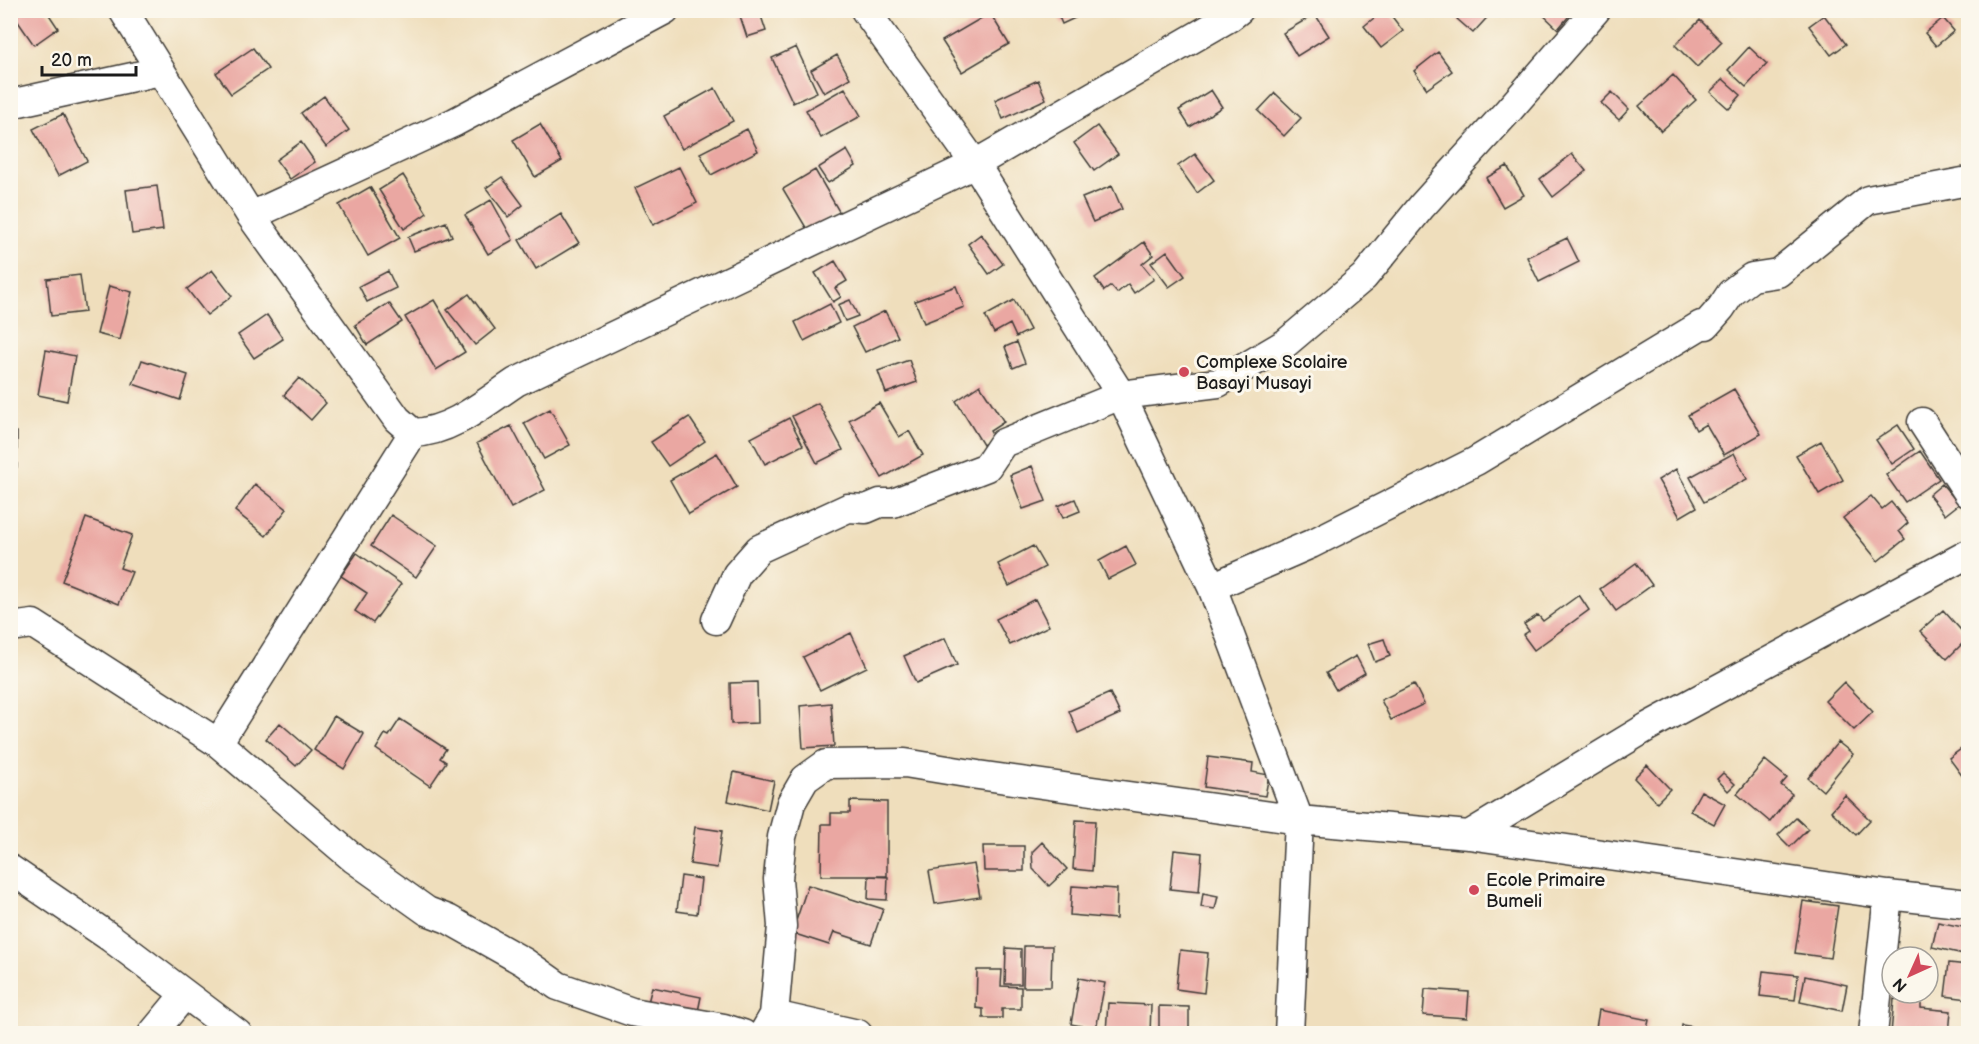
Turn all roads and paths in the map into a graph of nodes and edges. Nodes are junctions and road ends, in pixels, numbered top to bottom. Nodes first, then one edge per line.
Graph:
1 (123, 10) edge
2 (665, 10) edge
3 (865, 10) edge
4 (1239, 10) edge
5 (1596, 10) edge
6 (160, 71) junction
7 (10, 104) edge
8 (975, 164) junction
9 (1968, 181) edge
10 (251, 216) junction
11 (1121, 394) junction
12 (1922, 422) dead end
13 (413, 433) junction
14 (1968, 494) edge
15 (1968, 554) edge
16 (1212, 587) junction
17 (716, 620) dead end
18 (10, 627) edge
19 (218, 743) junction
20 (1299, 820) junction
21 (1469, 836) junction
22 (10, 869) edge
23 (1888, 895) junction
24 (1964, 899) edge
25 (185, 994) junction
26 (769, 1024) edge
27 (152, 1034) edge
28 (238, 1034) edge
29 (743, 1034) edge
30 (858, 1034) edge
31 (1289, 1034) edge
32 (1873, 1034) edge

1 - 6 street
2 - 10 street
3 - 8 street
4 - 8 street
5 - 11 street
6 - 7 street
6 - 10 street
8 - 11 street
8 - 13 street
9 - 16 street
10 - 13 street
11 - 16 street
11 - 17 street
12 - 14 street
13 - 19 street
15 - 21 street
16 - 20 street
18 - 19 street
19 - 29 street
20 - 21 street
20 - 26 street
20 - 31 street
21 - 23 street
22 - 25 street
23 - 24 street
23 - 32 street
25 - 27 street
25 - 28 street
26 - 30 street

